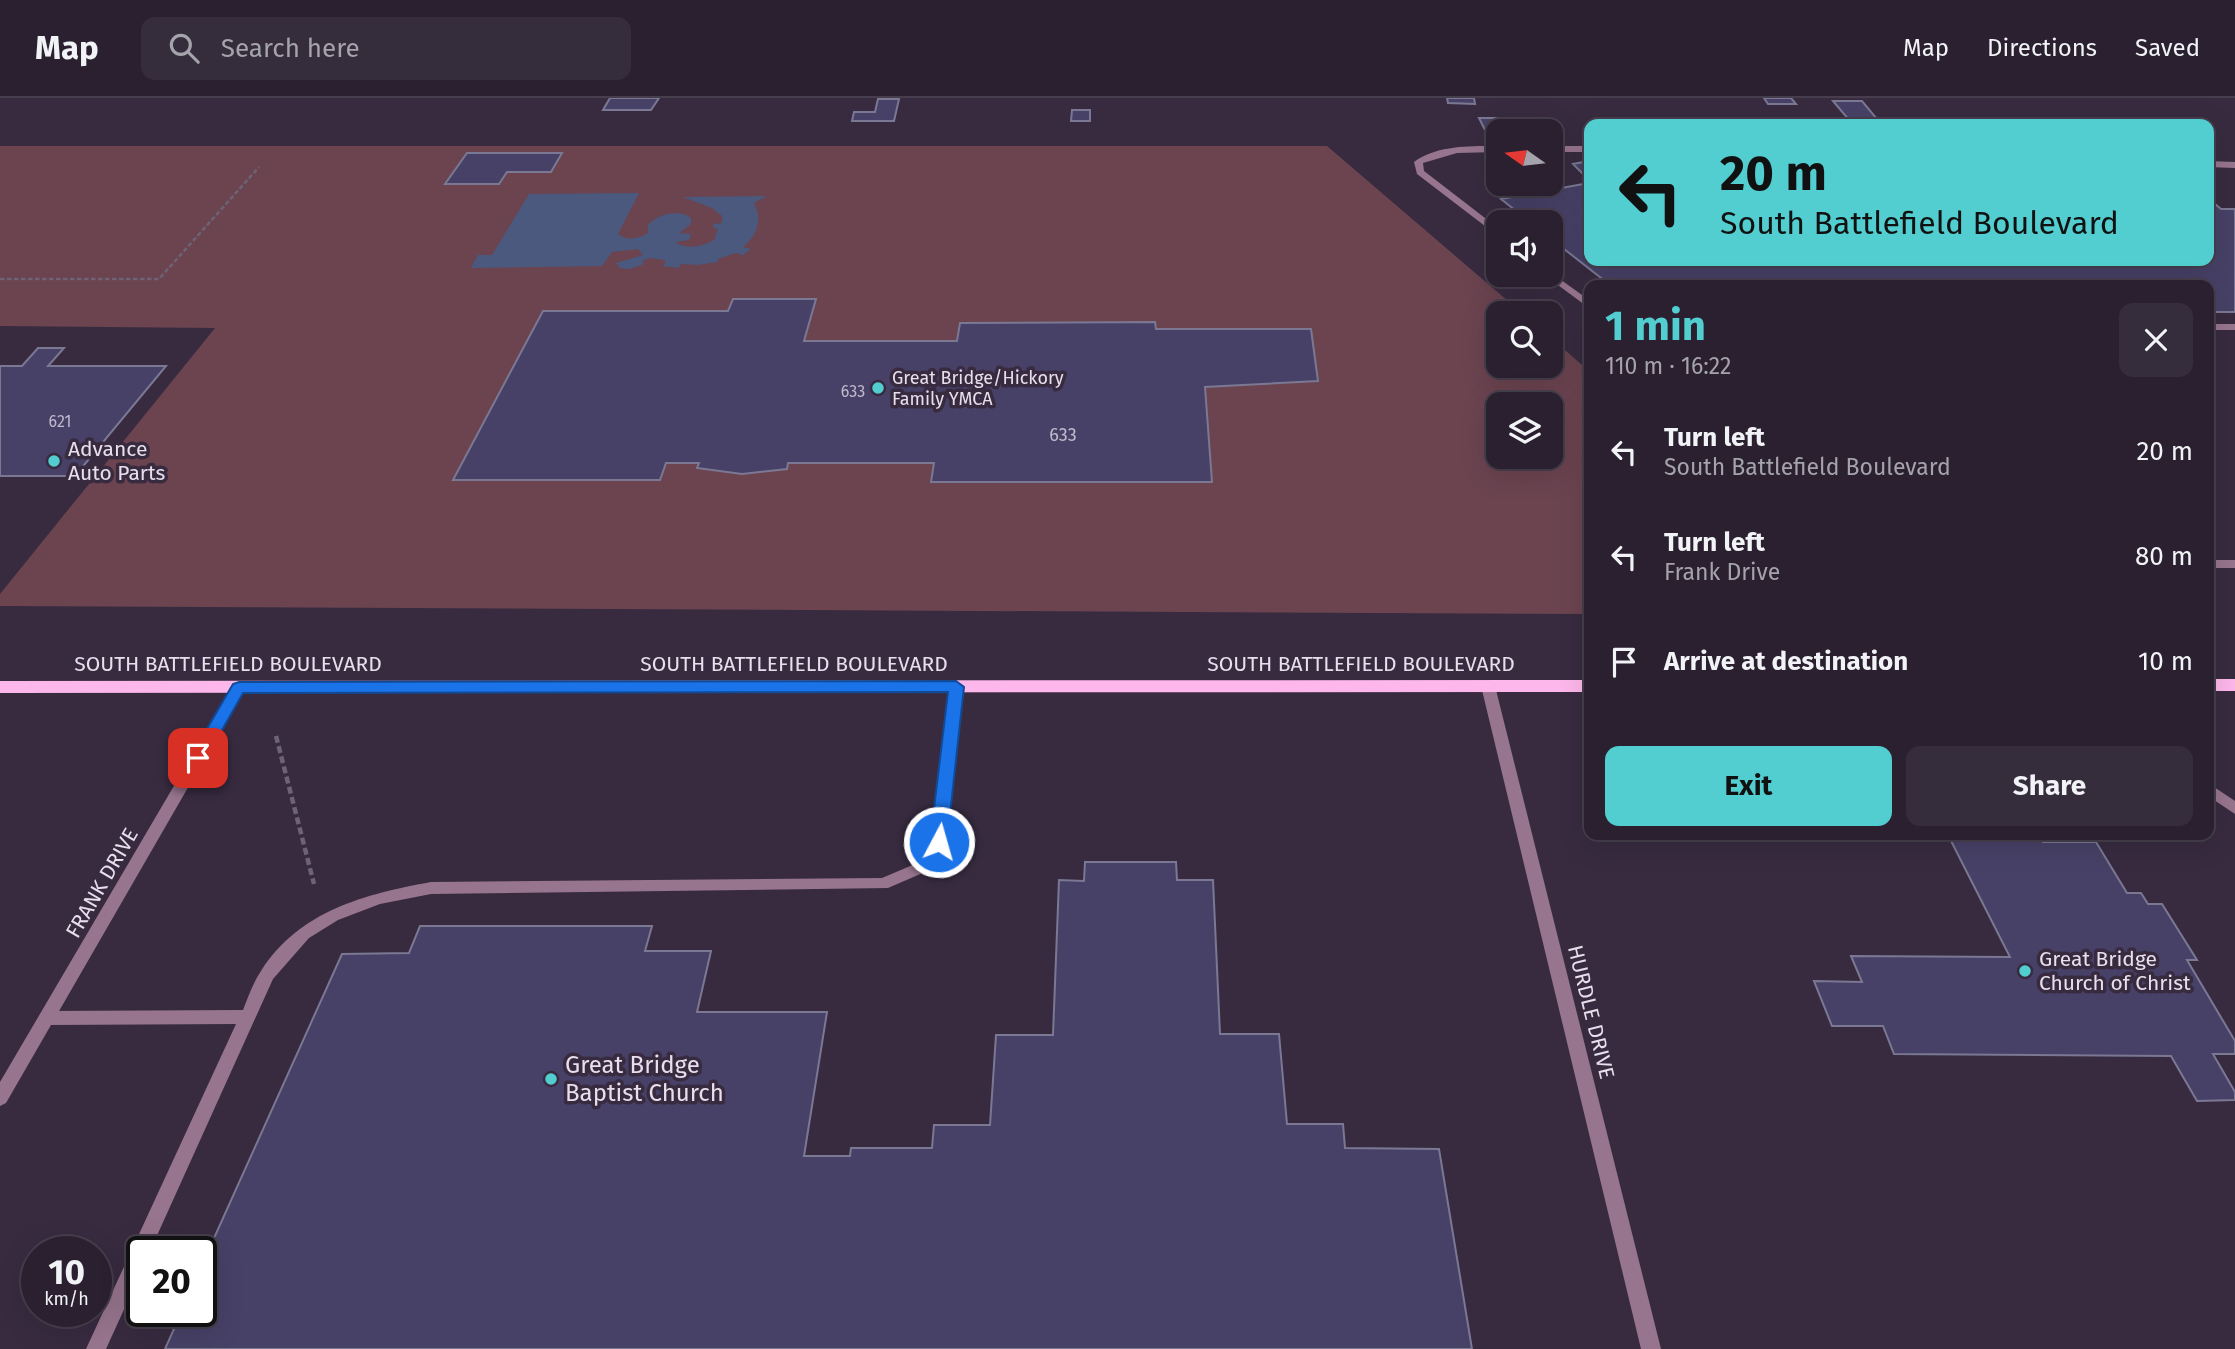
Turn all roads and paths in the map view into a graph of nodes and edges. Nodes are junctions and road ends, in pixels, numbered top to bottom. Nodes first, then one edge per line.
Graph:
1 (1486, 149) edge
2 (1563, 149) edge
3 (1584, 149) edge
4 (2214, 164) edge
5 (2235, 165) edge
6 (259, 167) dead end
7 (1486, 224) edge
8 (0, 279) edge
9 (1563, 285) edge
10 (1584, 301) edge
11 (2214, 327) edge
12 (2235, 327) edge
13 (2214, 564) edge
14 (2235, 564) edge
15 (2214, 685) edge
16 (2235, 685) edge
17 (1488, 686) junction
18 (1584, 686) edge
19 (0, 687) edge
20 (239, 687) junction
21 (956, 687) junction
22 (276, 737) dead end
23 (2214, 793) edge
24 (2235, 809) edge
25 (323, 922) junction
26 (247, 1017) junction
27 (48, 1018) junction
28 (0, 1098) edge
29 (96, 1349) edge
30 (1651, 1349) edge

1 - 7 street
2 - 3 street
4 - 5 street
6 - 8 path
9 - 10 street
11 - 12 street
13 - 14 street
15 - 16 main road
17 - 18 main road, SOUTH BATTLEFIELD BOULEVARD
17 - 21 main road, SOUTH BATTLEFIELD BOULEVARD
17 - 30 street, HURDLE DRIVE
19 - 20 main road, SOUTH BATTLEFIELD BOULEVARD
20 - 21 main road, SOUTH BATTLEFIELD BOULEVARD
20 - 27 street, FRANK DRIVE
21 - 25 street
22 - 25 path
23 - 24 street
25 - 26 street
26 - 27 street
26 - 29 street
27 - 28 street, FRANK DRIVE

